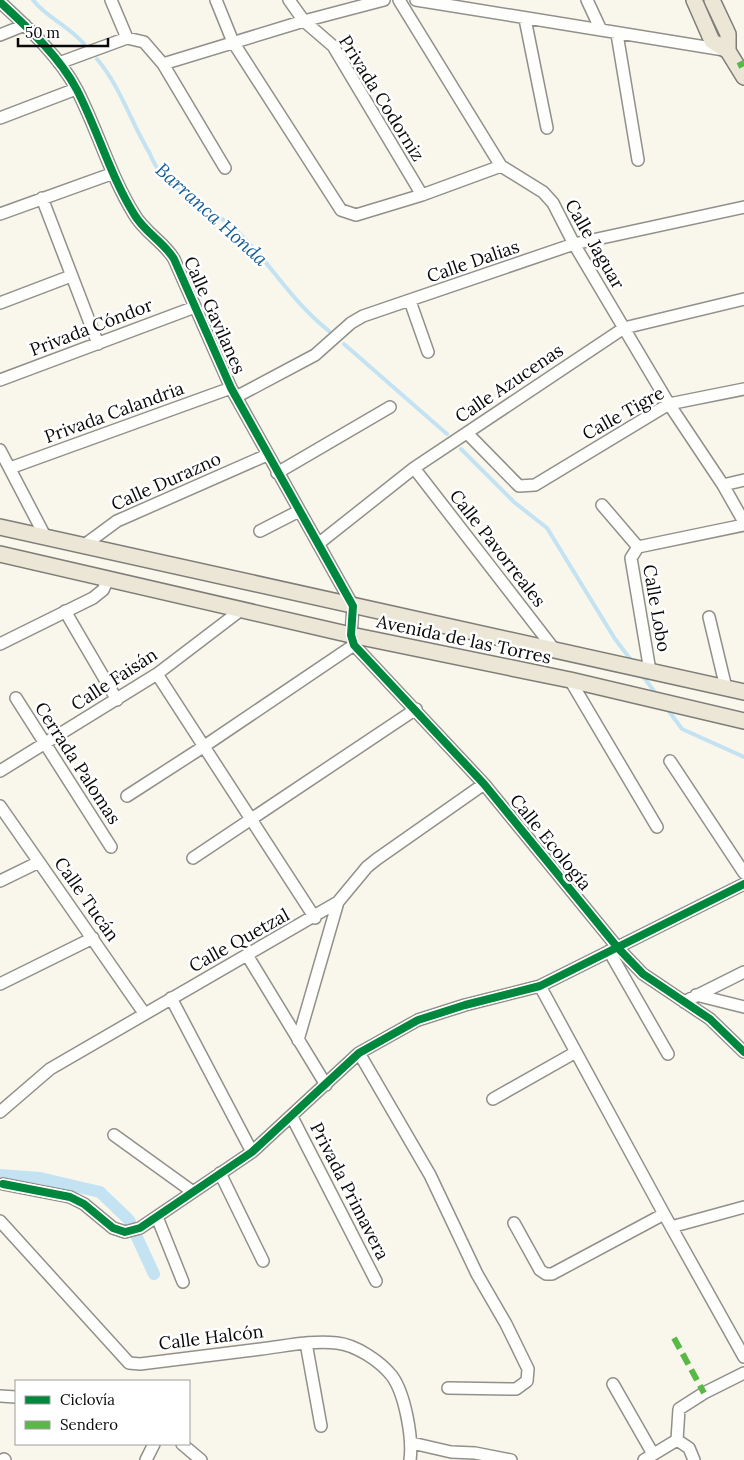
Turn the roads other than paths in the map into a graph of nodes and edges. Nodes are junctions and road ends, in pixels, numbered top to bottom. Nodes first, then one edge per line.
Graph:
1 (111, 0) edge
2 (216, 0) edge
3 (289, 0) edge
4 (384, 0) edge
5 (399, 0) edge
6 (416, 0) edge
7 (482, 0) edge
8 (587, 0) edge
9 (694, 0) edge
10 (712, 0) edge
11 (0, 2) edge
12 (483, 12) junction
13 (525, 20) junction
14 (304, 21) junction
15 (25, 25) junction
16 (600, 30) junction
17 (617, 34) junction
18 (0, 35) edge
19 (127, 38) junction
20 (233, 42) junction
21 (728, 51) junction
22 (59, 63) junction
23 (163, 64) junction
24 (744, 77) edge
25 (76, 89) junction
26 (0, 118) edge
27 (546, 128) dead end
28 (638, 160) dead end
29 (501, 166) junction
30 (225, 168) dead end
31 (112, 174) junction
32 (422, 195) junction
33 (42, 198) junction
34 (744, 207) edge
35 (0, 214) edge
36 (574, 244) junction
37 (71, 276) junction
38 (744, 299) edge
39 (410, 301) junction
40 (0, 303) edge
41 (195, 307) junction
42 (624, 328) junction
43 (98, 344) junction
44 (428, 352) dead end
45 (0, 380) edge
46 (744, 389) edge
47 (233, 392) junction
48 (669, 404) junction
49 (390, 407) dead end
50 (466, 433) junction
51 (0, 450) edge
52 (267, 455) junction
53 (10, 468) junction
54 (414, 468) junction
55 (277, 473) junction
56 (744, 480) edge
57 (723, 485) junction
58 (602, 505) dead end
59 (299, 511) junction
60 (744, 523) edge
61 (0, 527) edge
62 (260, 531) dead end
63 (46, 538) junction
64 (318, 544) junction
65 (84, 546) junction
66 (636, 549) junction
67 (0, 554) edge
68 (108, 579) junction
69 (354, 606) junction
70 (241, 610) junction
71 (65, 611) junction
72 (709, 617) dead end
73 (352, 640) junction
74 (0, 644) edge
75 (554, 649) junction
76 (650, 671) junction
77 (157, 674) junction
78 (570, 680) junction
79 (726, 688) junction
80 (744, 692) edge
81 (16, 698) dead end
82 (117, 700) junction
83 (416, 709) junction
84 (744, 721) edge
85 (44, 743) junction
86 (203, 747) junction
87 (670, 761) dead end
88 (0, 771) edge
89 (484, 784) junction
90 (126, 796) dead end
91 (0, 806) edge
92 (250, 819) junction
93 (657, 827) dead end
94 (111, 847) dead end
95 (193, 858) dead end
96 (39, 862) junction
97 (744, 874) edge
98 (0, 881) edge
99 (744, 884) edge
100 (338, 902) junction
101 (315, 918) junction
102 (93, 938) junction
103 (614, 950) junction
104 (246, 955) junction
105 (744, 972) edge
106 (0, 984) edge
107 (540, 986) junction
108 (696, 995) junction
109 (171, 998) junction
110 (684, 1002) junction
111 (744, 1007) edge
112 (144, 1013) junction
113 (298, 1040) junction
114 (576, 1052) junction
115 (744, 1052) edge
116 (359, 1053) junction
117 (668, 1054) dead end
118 (326, 1085) junction
119 (493, 1099) dead end
120 (0, 1112) edge
121 (292, 1117) junction
122 (114, 1136) dead end
123 (252, 1152) junction
124 (220, 1173) junction
125 (1, 1182) edge
126 (192, 1192) junction
127 (744, 1207) edge
128 (664, 1214) junction
129 (157, 1217) junction
130 (0, 1221) edge
131 (514, 1223) dead end
132 (671, 1227) junction
133 (263, 1261) dead end
134 (376, 1281) dead end
135 (183, 1282) dead end
136 (306, 1343) junction
137 (744, 1357) edge
138 (744, 1374) edge
139 (613, 1384) dead end
140 (448, 1388) dead end
141 (0, 1396) edge
142 (15, 1397) edge
143 (320, 1426) dead end
144 (677, 1440) junction
145 (412, 1443) junction
146 (154, 1445) edge
147 (183, 1445) edge
148 (649, 1457) edge
149 (146, 1460) edge
150 (201, 1460) edge
151 (410, 1460) edge
152 (511, 1460) edge
153 (694, 1460) edge

1 - 19 street
2 - 20 street
3 - 14 street, Privada Codorniz
4 - 14 street
5 - 29 street, Calle Jaguar
6 - 12 street
7 - 12 street
8 - 16 street
9 - 21 main road
10 - 21 main road
11 - 15 street, Calle Gavilanes
12 - 13 street
13 - 16 street
13 - 27 street
14 - 20 street
14 - 32 street, Privada Codorniz
15 - 18 street
15 - 22 street, Calle Gavilanes
16 - 17 street
17 - 21 street
17 - 28 street
19 - 22 street
19 - 23 street
20 - 23 street
20 - 32 street
21 - 24 main road
22 - 25 street, Calle Gavilanes
23 - 30 street
25 - 26 street
25 - 31 street, Calle Gavilanes
29 - 32 street
29 - 36 street, Calle Jaguar
31 - 33 street
31 - 41 street, Calle Gavilanes
33 - 35 street
33 - 37 street
34 - 36 street, Calle Dalias
36 - 39 street, Calle Dalias
36 - 42 street, Calle Jaguar
37 - 40 street
37 - 43 street
38 - 42 street, Calle Azucenas
39 - 44 street
39 - 47 street, Calle Dalias
41 - 43 street, Privada Cóndor
41 - 47 street, Calle Gavilanes
42 - 48 street, Calle Jaguar
42 - 50 street, Calle Azucenas
43 - 45 street, Privada Cóndor
46 - 48 street, Calle Tigre
47 - 52 street, Calle Gavilanes
47 - 53 street, Privada Calandria
48 - 50 street, Calle Tigre
48 - 57 street, Calle Jaguar
49 - 55 street
50 - 54 street, Calle Azucenas
51 - 53 street
52 - 55 street, Calle Gavilanes
52 - 65 street, Calle Durazno
53 - 63 street
54 - 64 street, Calle Azucenas
54 - 75 street, Calle Pavorreales
55 - 59 street, Calle Gavilanes
56 - 57 street
57 - 60 street, Calle Jaguar
58 - 66 street
59 - 62 street
59 - 64 street, Calle Gavilanes
60 - 66 street
61 - 63 main road, Avenida de las Torres
63 - 65 main road, Avenida de las Torres
64 - 69 street, Calle Gavilanes
65 - 69 main road, Avenida de las Torres
66 - 76 street, Calle Lobo
67 - 68 main road, Avenida de las Torres
68 - 70 main road, Avenida de las Torres
68 - 71 street
69 - 73 street
69 - 75 main road, Avenida de las Torres
70 - 73 main road, Avenida de las Torres
70 - 77 street, Calle Faisán
71 - 74 street
71 - 82 street
72 - 79 street
73 - 78 main road, Avenida de las Torres
73 - 83 street, Calle Ecología
73 - 86 street
75 - 76 main road, Avenida de las Torres
76 - 79 main road, Avenida de las Torres
77 - 82 street, Calle Faisán
77 - 86 street
78 - 84 main road, Avenida de las Torres
78 - 93 street
79 - 80 main road, Avenida de las Torres
81 - 85 street, Cerrada Palomas
82 - 85 street, Calle Faisán
83 - 89 street, Calle Ecología
83 - 92 street
85 - 88 street, Calle Faisán
85 - 94 street, Cerrada Palomas
86 - 90 street
86 - 92 street
87 - 97 street
89 - 100 street, Calle Quetzal
89 - 103 street, Calle Ecología
91 - 96 street, Calle Tucán
92 - 95 street
92 - 101 street
96 - 98 street
96 - 102 street, Calle Tucán
99 - 103 street
100 - 101 street, Calle Quetzal
100 - 113 street
101 - 104 street, Calle Quetzal
102 - 106 street
102 - 112 street, Calle Tucán
103 - 107 street
103 - 110 street, Calle Ecología
103 - 117 street
104 - 109 street, Calle Quetzal
104 - 113 street
105 - 108 street
107 - 114 street
107 - 116 street
108 - 110 street
108 - 111 street
109 - 112 street, Calle Quetzal
109 - 123 street
110 - 115 street, Calle Ecología
112 - 120 street, Calle Quetzal
113 - 118 street
114 - 119 street
114 - 128 street
116 - 118 street
116 - 140 street
118 - 121 street
121 - 123 street
121 - 134 street, Privada Primavera
122 - 126 street
123 - 124 street
124 - 126 street
124 - 133 street
125 - 129 street
126 - 129 street
127 - 132 street
128 - 131 street
128 - 132 street
129 - 135 street
130 - 136 street, Calle Halcón
132 - 137 street
136 - 143 street
136 - 145 street, Calle Halcón
138 - 144 street
139 - 148 street
141 - 142 street
144 - 148 street
144 - 153 street
145 - 151 street, Calle Halcón
145 - 152 street
146 - 149 street
147 - 150 street

